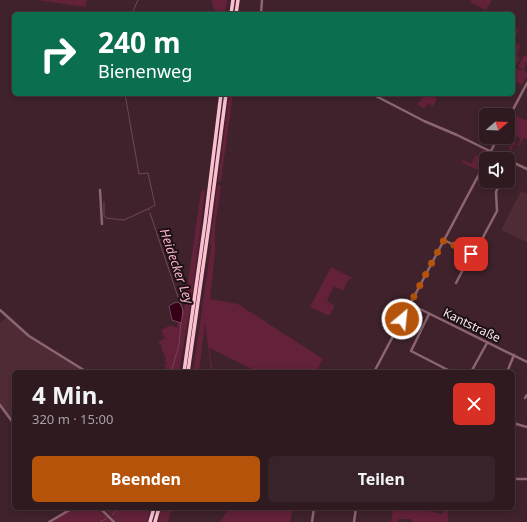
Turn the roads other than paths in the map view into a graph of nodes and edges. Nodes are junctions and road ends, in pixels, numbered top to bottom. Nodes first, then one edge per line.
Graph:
1 (233, 0) edge
2 (238, 0) edge
3 (262, 0) edge
4 (231, 12) edge
5 (236, 12) edge
6 (261, 12) edge
7 (527, 82) edge
8 (221, 96) edge
9 (226, 96) edge
10 (376, 96) edge
11 (513, 108) edge
12 (495, 144) edge
13 (491, 152) joint
14 (515, 163) edge
15 (527, 169) edge
16 (479, 173) edge
17 (498, 188) edge
18 (100, 190) dead end
19 (102, 224) dead end
20 (444, 240) junction
21 (471, 254) junction
22 (456, 283) dead end
23 (410, 304) junction
24 (0, 310) edge
25 (429, 314) junction
26 (487, 342) junction
27 (514, 355) junction
28 (527, 362) edge
29 (84, 370) edge
30 (184, 370) edge
31 (188, 370) edge
32 (375, 370) edge
33 (448, 370) edge
34 (472, 370) edge
35 (508, 370) edge
36 (0, 405) edge
37 (12, 421) edge
38 (515, 424) edge
39 (527, 427) edge
40 (515, 479) edge
41 (527, 479) edge
42 (70, 510) edge
43 (102, 510) edge
44 (153, 510) edge
45 (158, 510) edge
46 (314, 510) edge
47 (356, 510) edge
48 (49, 522) edge
49 (114, 522) edge
50 (150, 522) edge
51 (155, 522) edge
52 (312, 522) edge
53 (354, 522) edge

1 - 4 highway
2 - 5 highway
3 - 6 street
7 - 11 street
8 - 30 highway
9 - 31 highway
10 - 13 street
12 - 13 street
14 - 15 street
16 - 20 street
17 - 21 street
18 - 19 street
20 - 21 street
20 - 23 street
21 - 22 street
23 - 25 street, Kantstraße
23 - 32 street
24 - 29 street
25 - 26 street, Kantstraße
25 - 33 street
26 - 27 street, Kantstraße
26 - 34 street
27 - 28 street, Kantstraße
27 - 35 street
36 - 37 street
38 - 39 street
40 - 41 street
42 - 48 street
43 - 49 street
44 - 50 highway
45 - 51 highway
46 - 52 street
47 - 53 street

